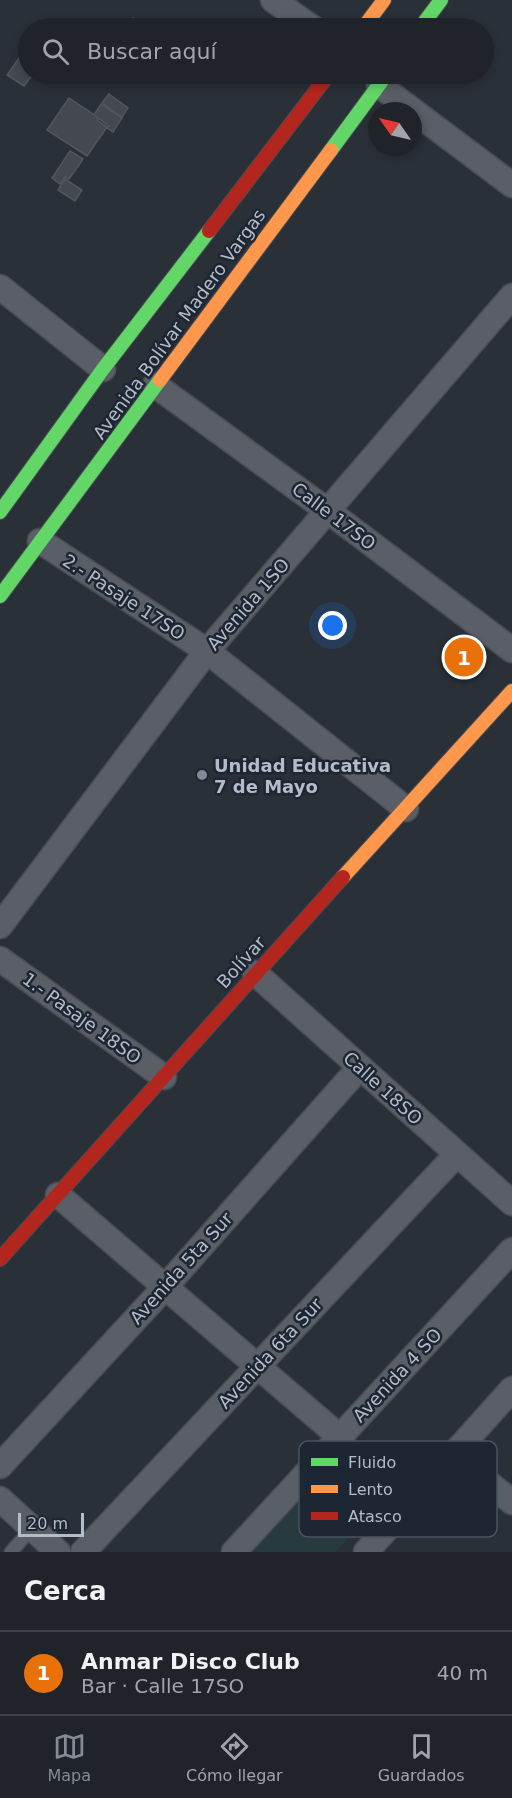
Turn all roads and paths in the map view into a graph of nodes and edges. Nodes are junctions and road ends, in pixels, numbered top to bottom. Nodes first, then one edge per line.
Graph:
1 (273, 0) edge
2 (384, 0) edge
3 (441, 0) edge
4 (299, 18) edge
5 (370, 18) edge
6 (428, 18) edge
7 (321, 84) edge
8 (379, 84) edge
9 (389, 84) edge
10 (512, 185) edge
11 (0, 287) edge
12 (512, 296) edge
13 (103, 369) junction
14 (155, 385) junction
15 (328, 511) junction
16 (0, 512) edge
17 (40, 541) junction
18 (0, 596) edge
19 (512, 650) edge
20 (207, 651) junction
21 (512, 691) edge
22 (406, 809) junction
23 (0, 926) edge
24 (0, 959) edge
25 (255, 973) junction
26 (360, 1067) junction
27 (164, 1077) junction
28 (457, 1154) junction
29 (58, 1195) junction
30 (512, 1203) edge
31 (512, 1250) edge
32 (0, 1259) edge
33 (166, 1287) junction
34 (257, 1366) junction
35 (512, 1389) edge
36 (340, 1437) junction
37 (336, 1441) edge
38 (466, 1441) edge
39 (0, 1466) edge
40 (299, 1481) edge
41 (497, 1490) edge
42 (0, 1499) edge
43 (512, 1502) edge
44 (32, 1528) junction
45 (379, 1537) edge
46 (11, 1552) edge
47 (58, 1552) edge
48 (83, 1552) edge
49 (234, 1552) edge
50 (366, 1552) edge

1 - 4 street
2 - 5 main road
3 - 6 main road
7 - 13 main road, Avenida Bolívar Madero Vargas
8 - 14 main road, Avenida Bolívar Madero Vargas
9 - 10 street
11 - 13 street
12 - 15 street, Avenida 1SO
13 - 16 main road, Avenida Bolívar Madero Vargas
14 - 15 street, Calle 17SO
14 - 17 main road, Avenida Bolívar Madero Vargas
15 - 19 street, Calle 17SO
15 - 20 street, Avenida 1SO
17 - 18 main road, Avenida Bolívar Madero Vargas
17 - 20 street, 2.- Pasaje 17SO
20 - 22 street, 2.- Pasaje 17SO
20 - 23 street, Avenida 1SO
21 - 22 main road, Bolívar
22 - 25 main road, Bolívar
24 - 27 street, 1.- Pasaje 18SO
25 - 26 street, Calle 18SO
25 - 27 main road, Bolívar
26 - 28 street, Calle 18SO
26 - 33 street, Avenida 5ta Sur
27 - 29 main road, Bolívar
28 - 30 street, Calle 18SO
28 - 34 street, Avenida 6ta Sur
29 - 32 main road, Bolívar
29 - 33 street
31 - 36 street, Avenida 4 SO
33 - 34 street
33 - 39 street, Avenida 5ta Sur
34 - 36 street
34 - 48 street, Avenida 6ta Sur
35 - 38 street
36 - 37 street, Avenida 4 SO
40 - 49 street, Avenida 4 SO
41 - 43 street
42 - 44 street
44 - 46 lane
44 - 47 street
45 - 50 street

